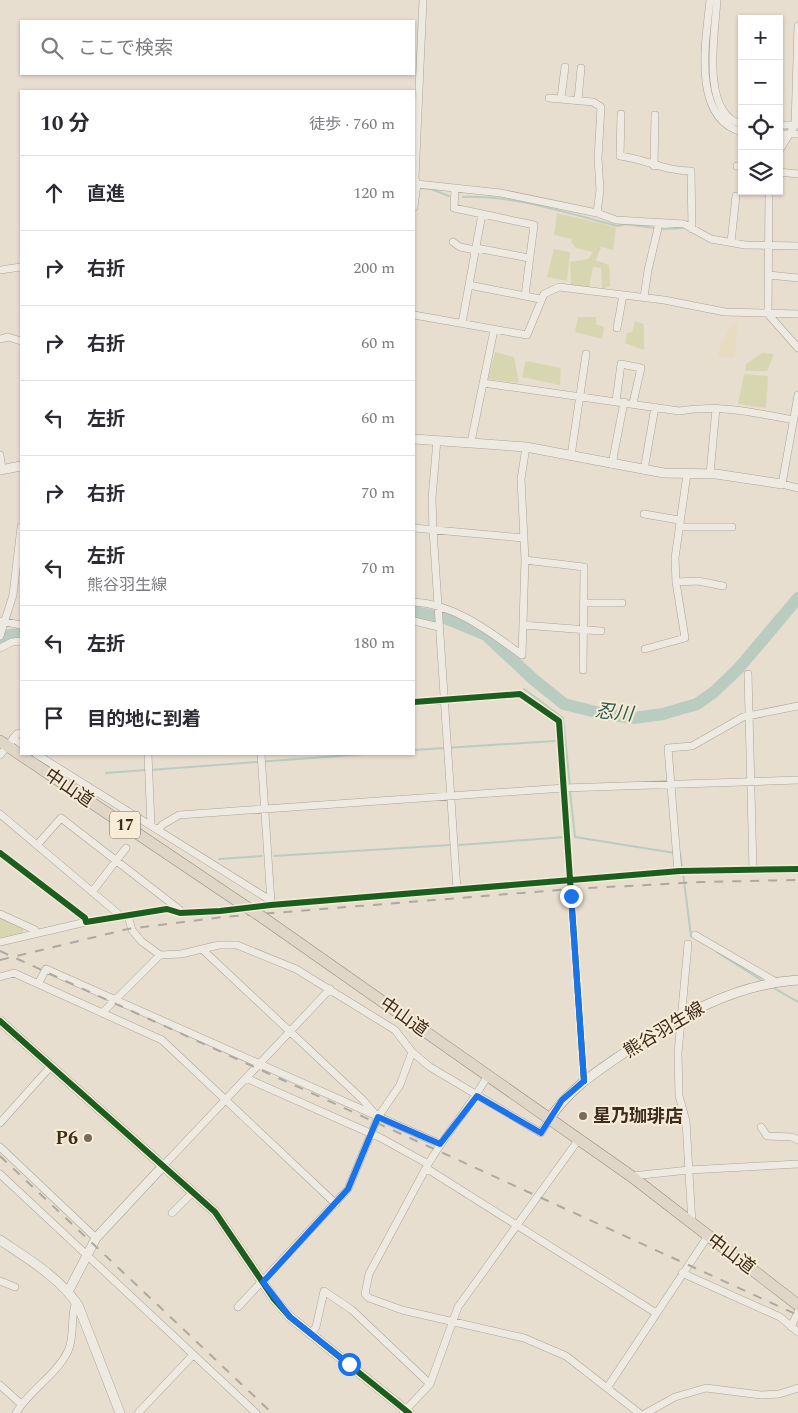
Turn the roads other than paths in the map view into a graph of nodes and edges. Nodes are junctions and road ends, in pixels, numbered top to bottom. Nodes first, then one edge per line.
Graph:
1 (423, 0) edge
2 (710, 0) edge
3 (717, 0) edge
4 (798, 26) edge
5 (798, 32) edge
6 (565, 67) dead end
7 (581, 68) dead end
8 (549, 98) dead end
9 (561, 98) junction
10 (578, 100) junction
11 (621, 114) dead end
12 (655, 115) dead end
13 (738, 123) edge
14 (783, 125) edge
15 (796, 125) edge
16 (738, 131) edge
17 (783, 134) edge
18 (789, 134) junction
19 (798, 134) edge
20 (780, 150) edge
21 (654, 166) junction
22 (783, 172) edge
23 (798, 174) edge
24 (417, 184) junction
25 (455, 189) junction
26 (769, 195) edge
27 (736, 196) dead end
28 (415, 199) edge
29 (597, 213) junction
30 (482, 214) junction
31 (659, 224) junction
32 (692, 228) junction
33 (453, 242) dead end
34 (731, 242) junction
35 (768, 246) junction
36 (798, 246) edge
37 (476, 249) junction
38 (529, 258) junction
39 (20, 267) edge
40 (0, 270) edge
41 (769, 275) junction
42 (798, 278) edge
43 (469, 285) junction
44 (623, 295) junction
45 (525, 296) junction
46 (644, 297) junction
47 (540, 299) junction
48 (768, 314) junction
49 (798, 314) edge
50 (415, 315) edge
51 (462, 323) junction
52 (617, 328) dead end
53 (494, 330) junction
54 (0, 339) edge
55 (20, 341) edge
56 (798, 348) edge
57 (586, 354) dead end
58 (483, 383) junction
59 (580, 395) junction
60 (798, 396) edge
61 (620, 401) junction
62 (633, 403) junction
63 (655, 407) junction
64 (716, 408) junction
65 (794, 420) junction
66 (415, 439) edge
67 (436, 440) junction
68 (471, 442) junction
69 (526, 447) junction
70 (0, 455) edge
71 (571, 456) junction
72 (612, 464) junction
73 (20, 466) edge
74 (1, 470) edge
75 (644, 470) junction
76 (687, 474) junction
77 (710, 474) junction
78 (782, 484) junction
79 (798, 488) edge
80 (644, 514) dead end
81 (679, 523) junction
82 (732, 527) dead end
83 (415, 528) edge
84 (433, 530) junction
85 (20, 537) edge
86 (523, 538) junction
87 (525, 560) junction
88 (676, 582) junction
89 (723, 586) dead end
90 (415, 602) edge
91 (583, 603) junction
92 (622, 603) dead end
93 (438, 608) junction
94 (415, 621) edge
95 (3, 622) edge
96 (20, 624) edge
97 (439, 625) junction
98 (523, 625) junction
99 (583, 629) junction
100 (601, 631) dead end
101 (1, 635) edge
102 (20, 641) edge
103 (0, 648) edge
104 (645, 649) dead end
105 (583, 670) dead end
106 (748, 674) dead end
107 (445, 700) junction
108 (415, 702) edge
109 (798, 706) edge
110 (749, 716) junction
111 (20, 734) edge
112 (20, 744) edge
113 (5, 745) edge
114 (38, 755) edge
115 (148, 755) edge
116 (261, 755) edge
117 (798, 780) edge
118 (750, 782) junction
119 (671, 784) junction
120 (564, 788) junction
121 (451, 796) junction
122 (265, 809) junction
123 (0, 814) edge
124 (151, 825) junction
125 (159, 829) junction
126 (37, 845) junction
127 (126, 848) dead end
128 (0, 853) edge
129 (116, 861) junction
130 (798, 869) edge
131 (753, 870) junction
132 (681, 871) junction
133 (570, 882) junction
134 (458, 890) junction
135 (92, 892) junction
136 (271, 902) junction
137 (180, 913) junction
138 (0, 914) edge
139 (125, 916) junction
140 (86, 922) junction
141 (36, 933) junction
142 (695, 936) dead end
143 (0, 942) edge
144 (688, 944) dead end
145 (203, 950) junction
146 (160, 955) junction
147 (0, 977) edge
148 (798, 980) edge
149 (775, 983) junction
150 (38, 984) junction
151 (330, 989) junction
152 (116, 999) junction
153 (102, 1013) junction
154 (682, 1016) junction
155 (0, 1021) edge
156 (290, 1031) junction
157 (412, 1052) junction
158 (261, 1062) junction
159 (52, 1066) junction
160 (488, 1075) junction
161 (246, 1078) junction
162 (584, 1081) junction
163 (477, 1096) junction
164 (225, 1100) junction
165 (378, 1117) junction
166 (550, 1118) junction
167 (0, 1123) edge
168 (761, 1127) dead end
169 (371, 1134) junction
170 (579, 1139) junction
171 (798, 1140) edge
172 (440, 1144) junction
173 (0, 1147) edge
174 (798, 1164) edge
175 (163, 1166) junction
176 (427, 1166) junction
177 (689, 1170) junction
178 (0, 1174) edge
179 (631, 1176) junction
180 (193, 1192) junction
181 (336, 1204) junction
182 (172, 1213) dead end
183 (692, 1224) junction
184 (517, 1225) junction
185 (708, 1236) junction
186 (96, 1238) junction
187 (0, 1240) edge
188 (87, 1254) junction
189 (682, 1273) junction
190 (0, 1281) edge
191 (263, 1282) junction
192 (15, 1287) dead end
193 (68, 1292) junction
194 (76, 1301) junction
195 (798, 1305) edge
196 (238, 1308) dead end
197 (798, 1312) edge
198 (656, 1313) junction
199 (452, 1321) junction
200 (791, 1327) junction
201 (798, 1332) edge
202 (311, 1333) junction
203 (193, 1355) junction
204 (430, 1384) junction
205 (0, 1385) edge
206 (607, 1388) junction
207 (798, 1388) edge
208 (21, 1404) junction
209 (406, 1412) edge
210 (16, 1413) edge
211 (120, 1413) edge
212 (138, 1413) edge
213 (256, 1413) edge
214 (639, 1413) edge
215 (646, 1413) edge

1 - 24 street
2 - 16 street
3 - 13 street
4 - 5 street
5 - 15 street
6 - 9 street
7 - 10 street
8 - 9 street
9 - 10 street
10 - 29 street
11 - 21 street
12 - 21 street
14 - 15 street
15 - 18 street
17 - 18 street
18 - 19 street
18 - 20 street
21 - 32 street
22 - 23 street
24 - 25 street
24 - 28 street
25 - 29 street
25 - 30 street
26 - 35 street
27 - 34 street
29 - 31 street
30 - 37 street
30 - 38 street
31 - 32 street
31 - 46 street
32 - 34 street
33 - 37 street
34 - 35 street
35 - 36 street
35 - 41 street
37 - 38 street
37 - 43 street
38 - 45 street
39 - 40 street
41 - 42 street
41 - 48 street
43 - 45 street
43 - 51 street
44 - 46 street
44 - 47 street
44 - 52 street
45 - 47 street
46 - 48 street
47 - 53 street
48 - 49 street
48 - 56 street
50 - 51 street
51 - 53 street
53 - 58 street
54 - 55 street
57 - 59 street
58 - 59 street
58 - 68 street
59 - 61 street
59 - 71 street
60 - 65 street
61 - 62 street
61 - 62 street
61 - 72 street
62 - 63 street
63 - 64 street
63 - 75 street
64 - 65 street
64 - 77 street
65 - 78 street
66 - 67 street
67 - 68 street
67 - 84 street
68 - 69 street
69 - 71 street
69 - 86 street
70 - 74 street
71 - 72 street
72 - 75 street
73 - 74 street
75 - 76 street
76 - 77 street
76 - 81 street
77 - 78 street
78 - 79 street
80 - 81 street
81 - 82 street
81 - 88 street
83 - 84 street
84 - 86 street
84 - 93 street
85 - 95 street
86 - 87 street
87 - 91 street
87 - 98 street
88 - 89 street
88 - 104 street
90 - 93 street
91 - 92 street
91 - 99 street
93 - 97 street
93 - 98 street
94 - 97 street
95 - 96 street
95 - 101 street
97 - 107 street
98 - 99 street
99 - 100 street
99 - 105 street
102 - 103 street
106 - 110 street
107 - 108 street
107 - 120 street
107 - 121 street
109 - 110 street
110 - 118 street
110 - 119 street
111 - 113 street
112 - 113 street
113 - 160 highway, 中山道 / 17, bridge
114 - 124 street
115 - 124 street
116 - 122 street
117 - 118 street
118 - 119 street
118 - 131 street
119 - 120 street
119 - 132 street
120 - 121 street
120 - 133 street
121 - 122 street
121 - 134 street
122 - 125 street
122 - 136 street
123 - 126 street
124 - 125 street
125 - 136 street
126 - 129 street
126 - 135 street
127 - 129 street
128 - 140 street
129 - 135 street
129 - 137 street
130 - 131 street
131 - 132 street
132 - 133 street
133 - 134 street
133 - 162 street
134 - 136 street
135 - 139 street
136 - 137 street
137 - 139 street
138 - 141 street
139 - 140 street
139 - 146 street
140 - 141 street
141 - 143 street
142 - 149 street
144 - 154 street
145 - 146 street
145 - 151 street
145 - 156 street
146 - 152 street
147 - 150 street
148 - 149 street, 熊谷羽生線
149 - 154 street, 熊谷羽生線
150 - 152 street
150 - 153 street
151 - 156 street
151 - 157 street
152 - 153 street
152 - 158 street
153 - 164 street
154 - 162 street, 熊谷羽生線
154 - 177 street
155 - 159 street
156 - 158 street
156 - 165 street
157 - 163 street
157 - 165 street
158 - 161 street
158 - 165 street
159 - 167 street
159 - 175 street
160 - 163 street
160 - 166 highway, 中山道 / 17
161 - 164 street
161 - 169 street
162 - 166 street, 熊谷羽生線
163 - 166 street
163 - 172 street
164 - 175 street
164 - 181 street
165 - 169 street
165 - 172 street
166 - 170 highway, 中山道 / 17
168 - 171 street
169 - 176 street
169 - 181 street
170 - 179 highway, 中山道 / 17
170 - 184 street
172 - 176 street
173 - 186 street
174 - 177 street
175 - 180 street
175 - 186 street
176 - 184 street
176 - 199 street
177 - 179 street
177 - 183 street
178 - 188 street
179 - 183 highway, 中山道 / 17
180 - 182 street
180 - 191 street
181 - 191 street
183 - 185 highway, 中山道 / 17
184 - 198 street
184 - 199 street
185 - 189 street
185 - 195 highway, 中山道 / 17
186 - 188 street
187 - 193 street
188 - 193 street
188 - 203 street
189 - 198 street
189 - 200 street
190 - 192 street
191 - 196 street
191 - 202 street
193 - 194 street
194 - 208 street
194 - 211 street
197 - 200 street
198 - 206 street
199 - 204 street
199 - 206 street
200 - 201 street
202 - 204 street
202 - 209 street
203 - 212 street
203 - 213 street
204 - 209 street
205 - 208 street
206 - 214 street
207 - 215 street
208 - 210 street

